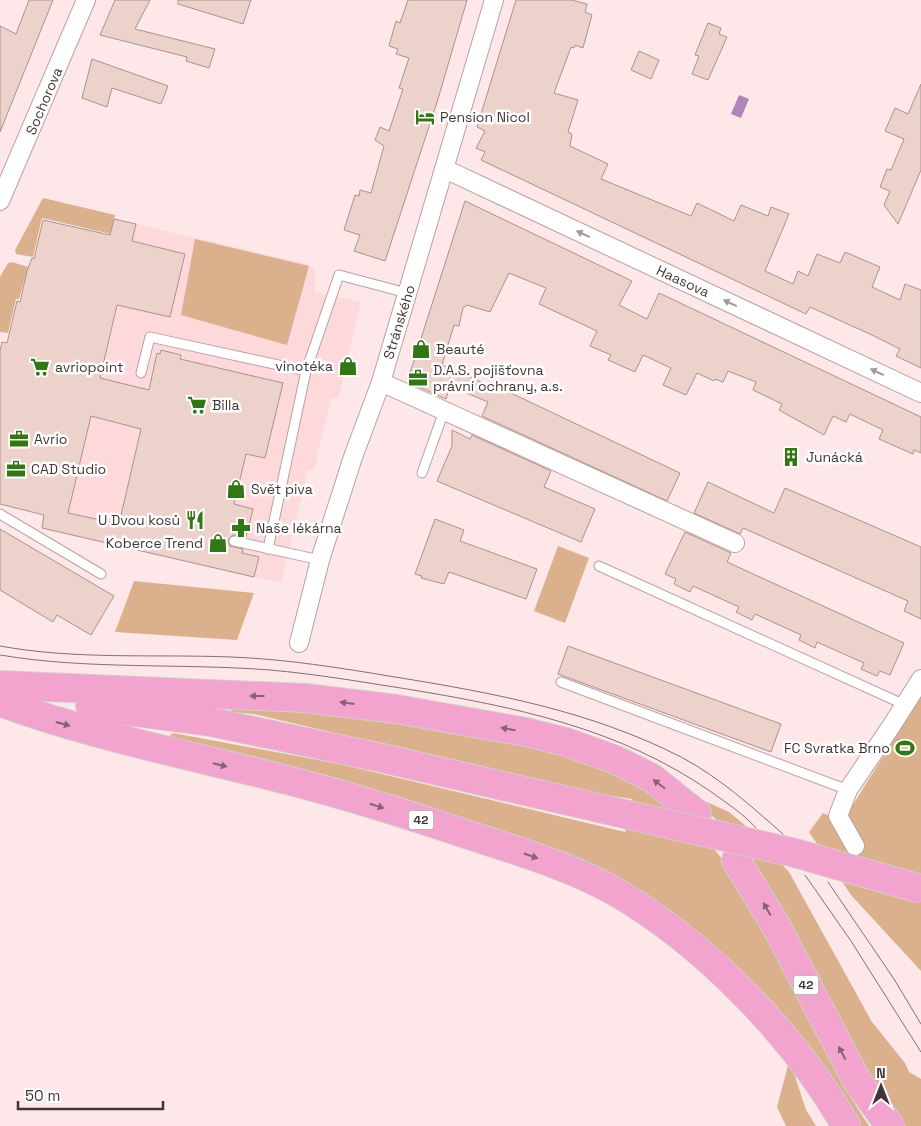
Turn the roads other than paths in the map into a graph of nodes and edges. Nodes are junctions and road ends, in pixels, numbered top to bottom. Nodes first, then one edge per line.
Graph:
1 (86, 0) edge
2 (494, 0) edge
3 (445, 169) junction
4 (0, 201) edge
5 (407, 294) junction
6 (306, 371) junction
7 (141, 373) dead end
8 (381, 382) junction
9 (921, 393) edge
10 (444, 411) junction
11 (422, 473) dead end
12 (0, 514) edge
13 (234, 541) dead end
14 (735, 543) dead end
15 (268, 548) junction
16 (320, 560) junction
17 (599, 566) dead end
18 (101, 574) dead end
19 (299, 643) dead end
20 (921, 679) edge
21 (561, 682) dead end
22 (0, 685) edge
23 (0, 691) edge
24 (0, 702) edge
25 (905, 705) junction
26 (848, 790) junction
27 (698, 814) dead end
28 (856, 846) dead end
29 (736, 860) dead end
30 (921, 889) edge
31 (802, 1060) junction
32 (819, 1101) dead end
33 (846, 1126) edge
34 (890, 1126) edge

1 - 4 street, Sochorova
2 - 3 street, Stránského
3 - 5 street, Stránského
9 -> 3 street, Haasova
5 - 6 lane
5 - 8 street, Stránského
6 - 7 lane
6 - 15 lane
8 - 10 street
8 - 16 street, Stránského
10 - 11 lane
10 - 14 street
12 - 18 lane
13 - 15 lane
15 - 16 lane
16 - 19 street, Stránského
17 - 25 lane
20 - 25 street
21 - 26 lane
27 -> 22 highway
23 - 30 highway, bridge
24 -> 31 highway, 42
25 - 26 street
26 - 28 street
34 -> 29 highway, 42
31 - 32 lane
31 - 33 highway, 42

